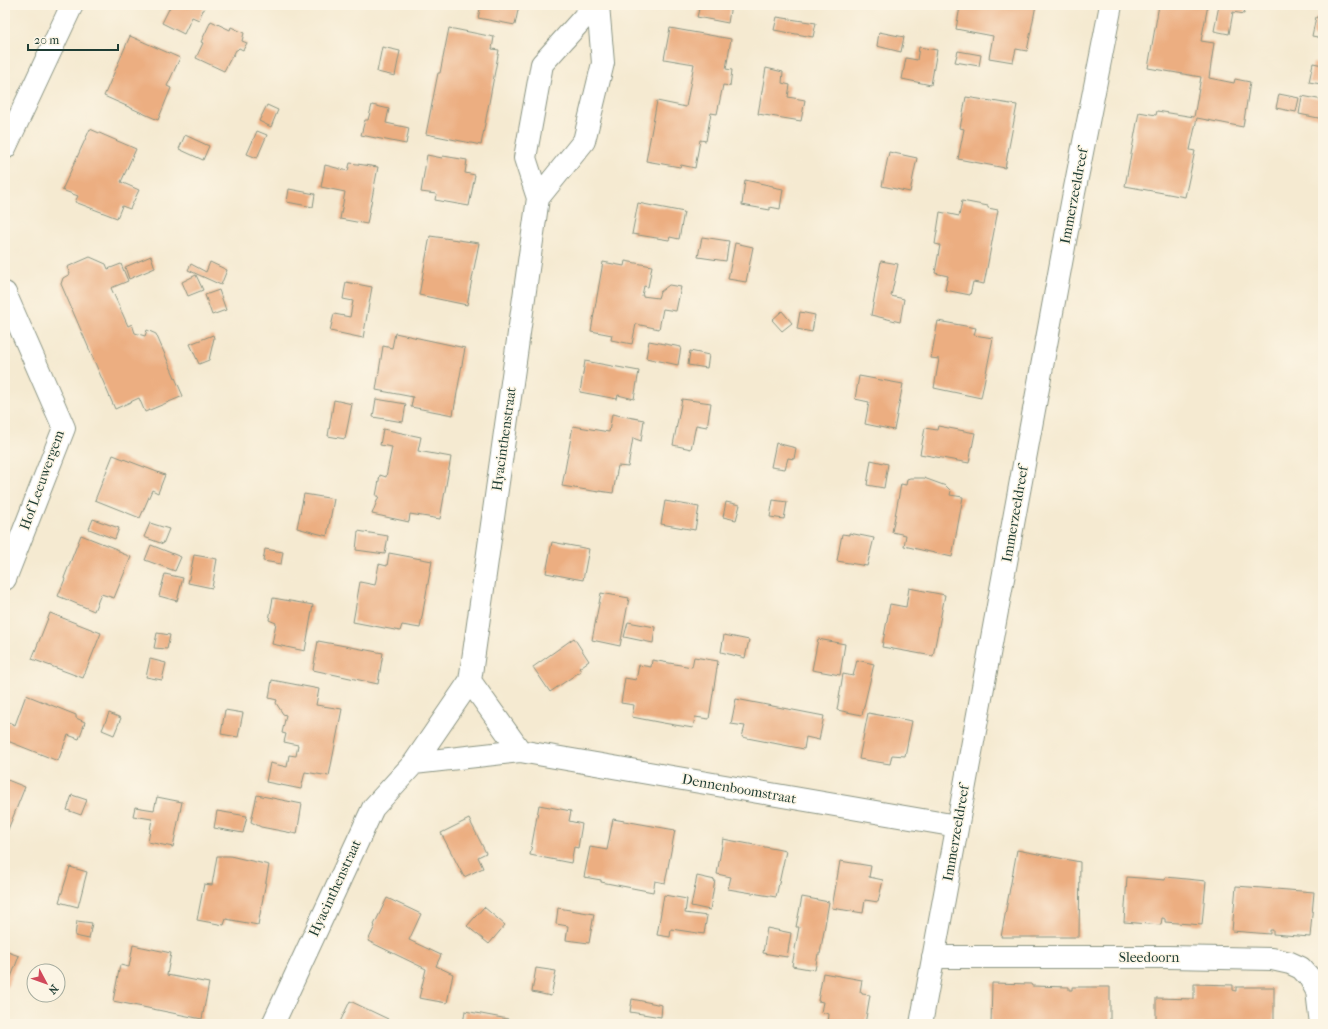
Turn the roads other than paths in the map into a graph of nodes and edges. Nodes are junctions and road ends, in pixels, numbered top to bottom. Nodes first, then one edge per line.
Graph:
1 (72, 5) edge
2 (596, 5) edge
3 (1111, 5) edge
4 (5, 148) edge
5 (538, 198) junction
6 (5, 293) edge
7 (5, 579) edge
8 (470, 681) junction
9 (520, 751) junction
10 (414, 763) junction
11 (957, 826) junction
12 (934, 957) junction
13 (273, 1024) edge
14 (921, 1024) edge
15 (1321, 1024) edge

1 - 4 street
2 - 5 street, Hyacinthenstraat
2 - 5 street, Hyacinthenstraat
3 - 11 street, Immerzeeldreef
5 - 8 street, Hyacinthenstraat
6 - 7 street, Hof Leeuwergem
8 - 9 street
8 - 10 street, Hyacinthenstraat
9 - 10 street
9 - 11 street, Dennenboomstraat
10 - 13 street, Hyacinthenstraat
11 - 12 street, Immerzeeldreef
12 - 14 street, Immerzeeldreef
12 - 15 street, Sleedoorn

